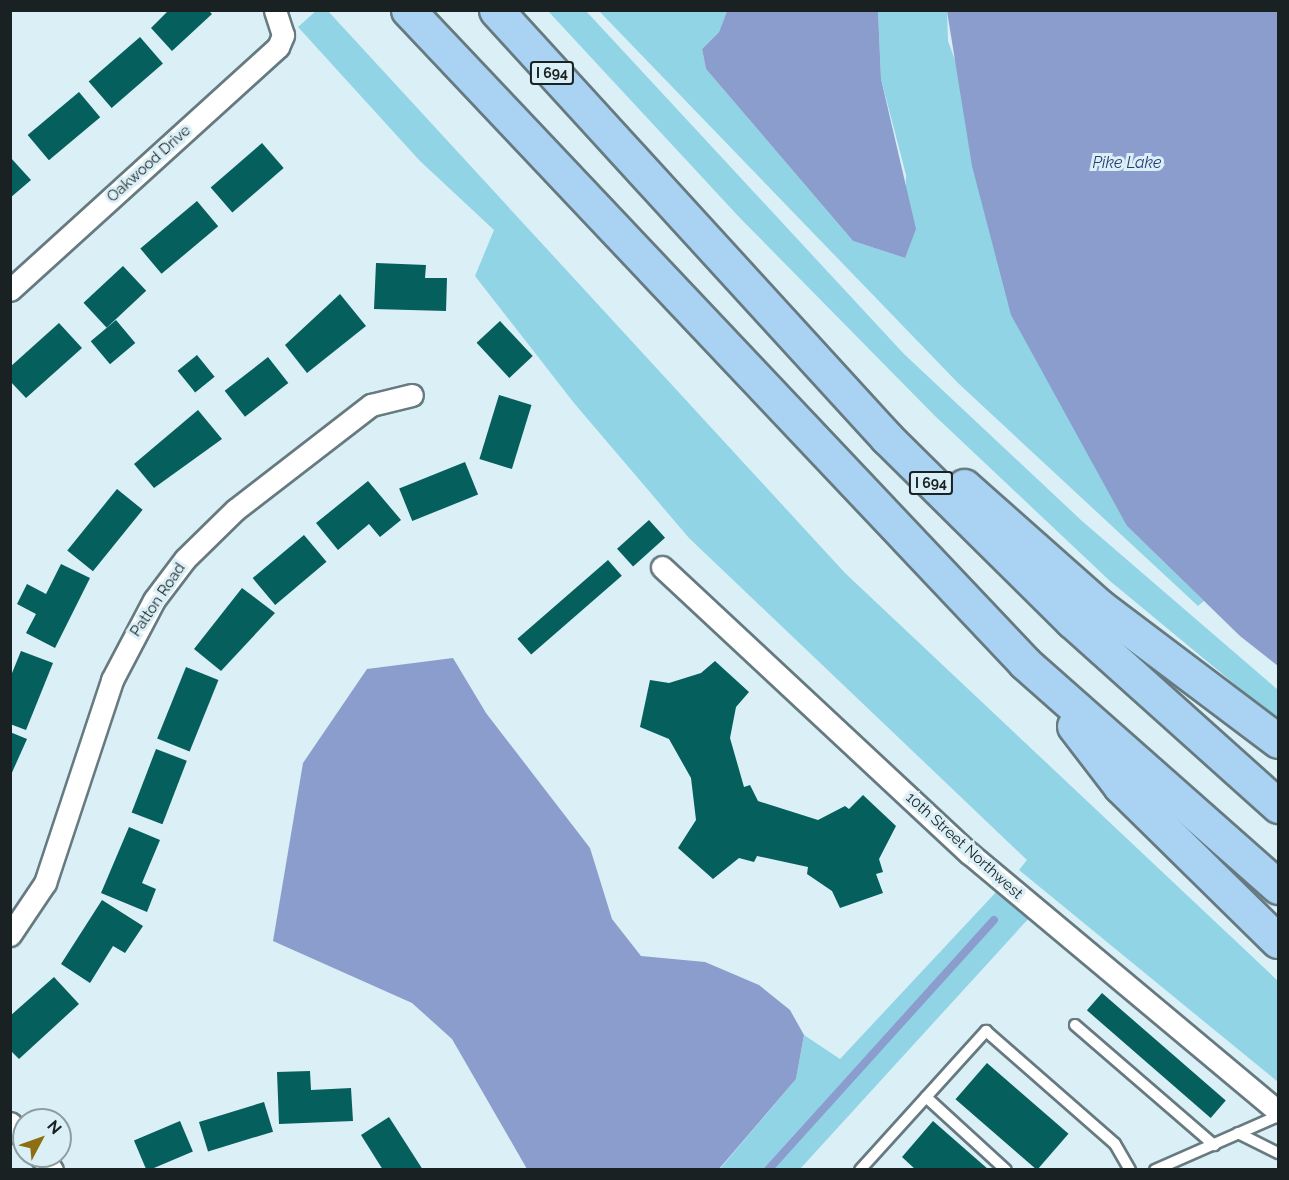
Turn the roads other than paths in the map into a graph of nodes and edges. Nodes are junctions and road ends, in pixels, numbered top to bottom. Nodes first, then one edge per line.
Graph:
1 (275, 10) edge
2 (408, 10) edge
3 (496, 10) edge
4 (608, 136) junction
5 (10, 290) edge
6 (412, 395) dead end
7 (662, 567) dead end
8 (1025, 663) junction
9 (1278, 741) edge
10 (1278, 806) edge
11 (1278, 887) edge
12 (10, 935) edge
13 (1278, 941) edge
14 (1075, 1024) dead end
15 (926, 1097) junction
16 (1278, 1111) edge
17 (1278, 1116) edge
18 (1238, 1133) junction
19 (1214, 1145) junction
20 (1278, 1153) edge
21 (860, 1170) edge
22 (1006, 1170) edge
23 (1130, 1170) edge
24 (1155, 1170) edge

1 - 5 street, Oakwood Drive
2 - 8 highway
3 - 4 highway, I 694
4 - 9 highway
4 - 10 highway, I 694
6 - 12 street, Patton Road
7 - 16 street, 10th Street Northwest
8 - 11 highway
8 - 13 highway
14 - 19 lane
15 - 21 lane
15 - 22 lane
15 - 23 lane
17 - 18 lane
18 - 19 lane
18 - 20 lane
19 - 24 lane

